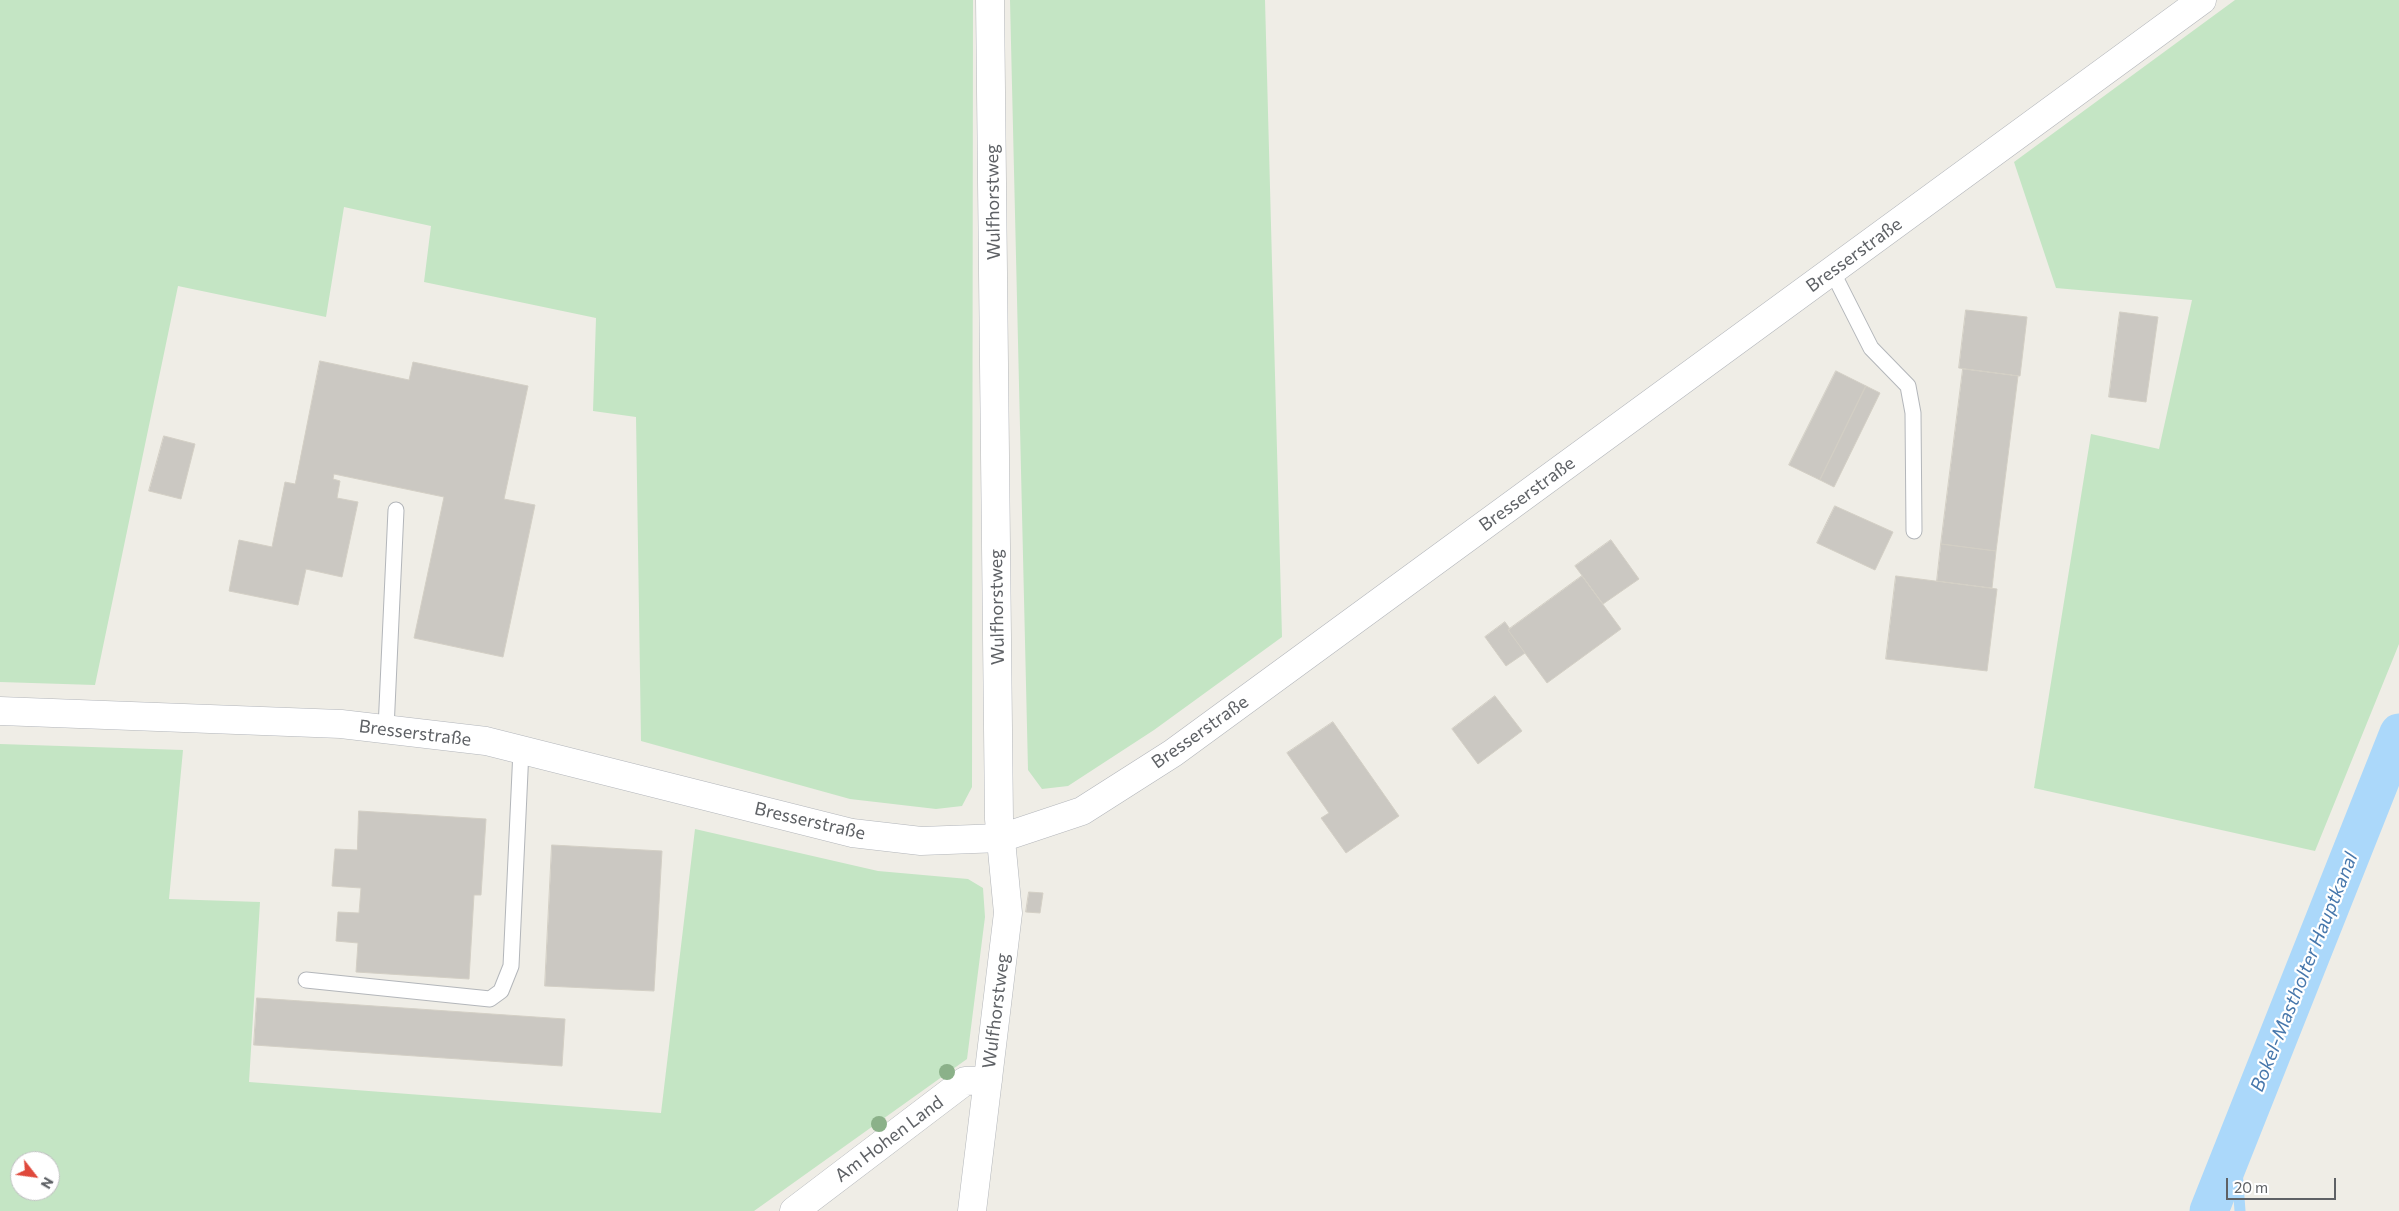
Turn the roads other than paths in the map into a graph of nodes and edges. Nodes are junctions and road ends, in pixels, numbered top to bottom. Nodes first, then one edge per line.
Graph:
1 (990, 0) edge
2 (2202, 0) edge
3 (1832, 271) junction
4 (396, 510) dead end
5 (1914, 531) dead end
6 (0, 711) edge
7 (386, 729) junction
8 (522, 750) junction
9 (1001, 838) junction
10 (306, 980) dead end
11 (988, 1080) junction
12 (794, 1211) edge
13 (972, 1211) edge

1 - 9 street, Wulfhorstweg
2 - 3 street, Bresserstraße
3 - 5 lane
3 - 9 street, Bresserstraße
4 - 7 lane
6 - 7 street, Bresserstraße
7 - 8 street, Bresserstraße
8 - 9 street, Bresserstraße
8 - 10 lane
9 - 11 street, Wulfhorstweg
11 - 12 street, Am Hohen Land
11 - 13 street, Wulfhorstweg

